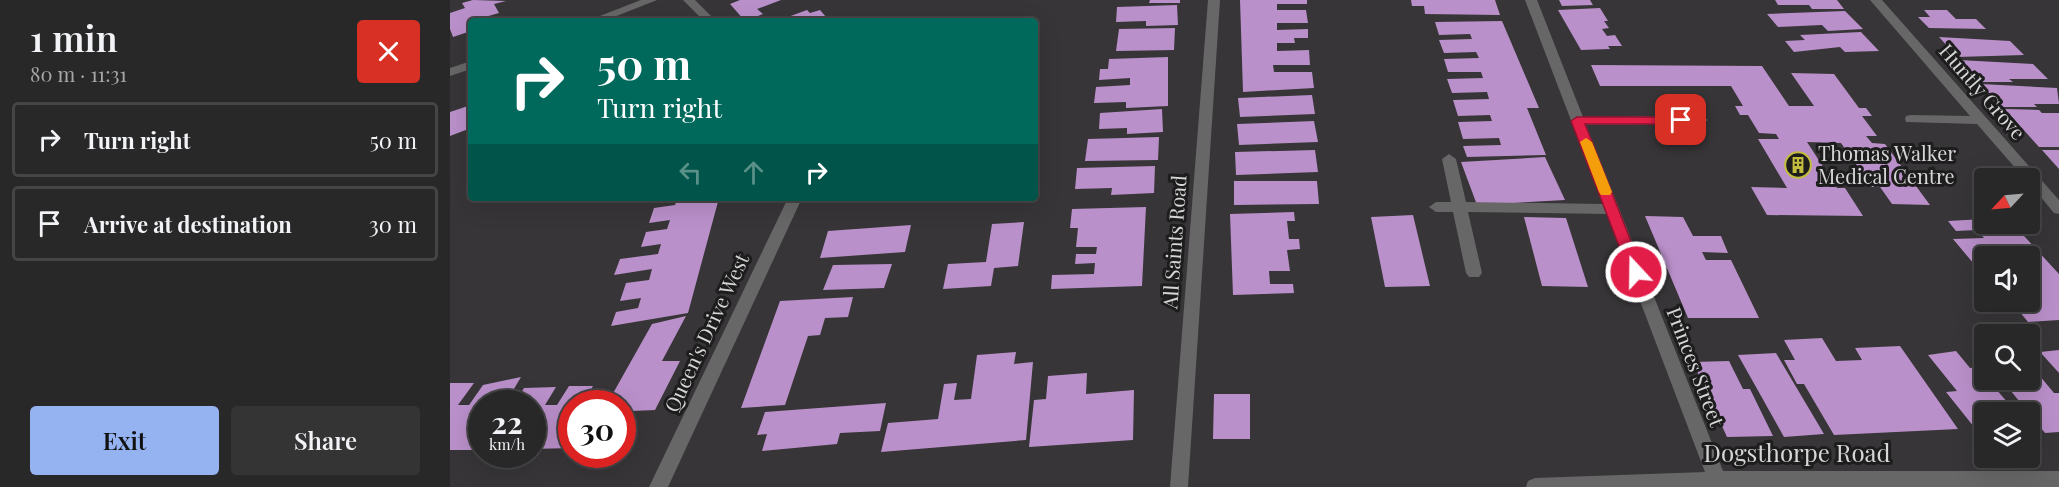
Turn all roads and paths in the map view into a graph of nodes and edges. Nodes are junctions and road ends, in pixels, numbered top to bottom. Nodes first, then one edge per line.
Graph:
1 (651, 0) edge
2 (689, 0) edge
3 (1214, 0) edge
4 (1531, 0) edge
5 (1876, 0) edge
6 (601, 18) edge
7 (707, 18) edge
8 (468, 66) edge
9 (450, 72) edge
10 (1911, 119) dead end
11 (1701, 120) dead end
12 (1982, 120) junction
13 (1577, 121) junction
14 (1449, 159) dead end
15 (794, 201) edge
16 (1436, 207) dead end
17 (1459, 207) junction
18 (1612, 209) junction
19 (2059, 209) edge
20 (1474, 273) dead end
21 (1717, 480) junction
22 (2059, 480) edge
23 (1919, 483) edge
24 (1639, 485) edge
25 (658, 487) edge
26 (1179, 487) edge
27 (1535, 487) edge

1 - 6 street
2 - 7 street
3 - 26 street, All Saints Road
4 - 13 street, Princes Street
5 - 12 street, Huntly Grove
8 - 9 street
10 - 12 street
11 - 13 street
12 - 19 street, Huntly Grove
13 - 18 street, Princes Street
14 - 17 street
15 - 25 street, Queen's Drive West
16 - 17 street
17 - 18 street
17 - 20 street
18 - 21 street, Princes Street
21 - 23 street, Dogsthorpe Road
21 - 24 street, Dogsthorpe Road
22 - 23 street, Dogsthorpe Road
24 - 27 street, Dogsthorpe Road

